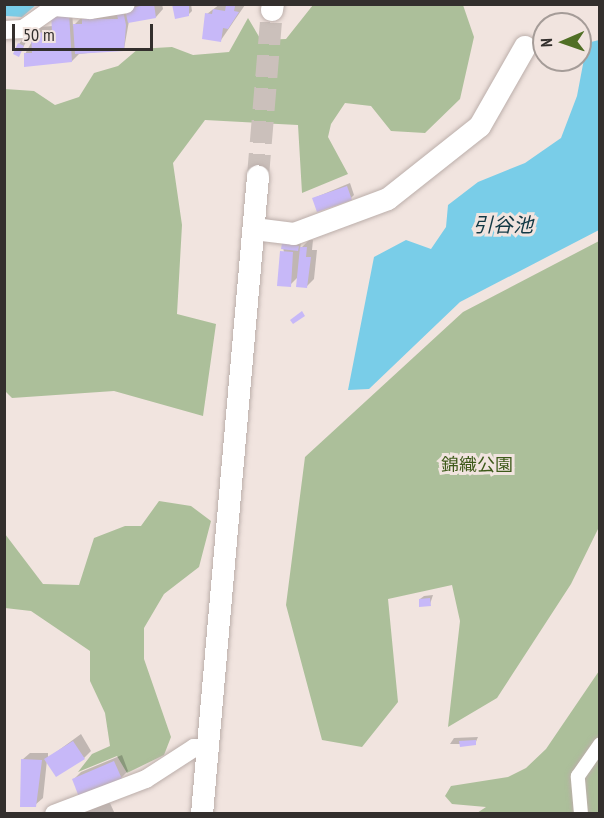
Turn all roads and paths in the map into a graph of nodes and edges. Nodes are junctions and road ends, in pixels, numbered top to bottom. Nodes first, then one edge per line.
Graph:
1 (126, 4) edge
2 (4, 30) edge
3 (525, 47) dead end
4 (258, 176) tunnel mouth
5 (254, 229) junction
6 (600, 744) edge
7 (208, 749) junction
8 (54, 813) edge
9 (202, 813) edge
10 (581, 813) edge

1 - 2 street
3 - 5 street
4 - 5 street
5 - 7 street
6 - 10 street
7 - 8 street
7 - 9 street

